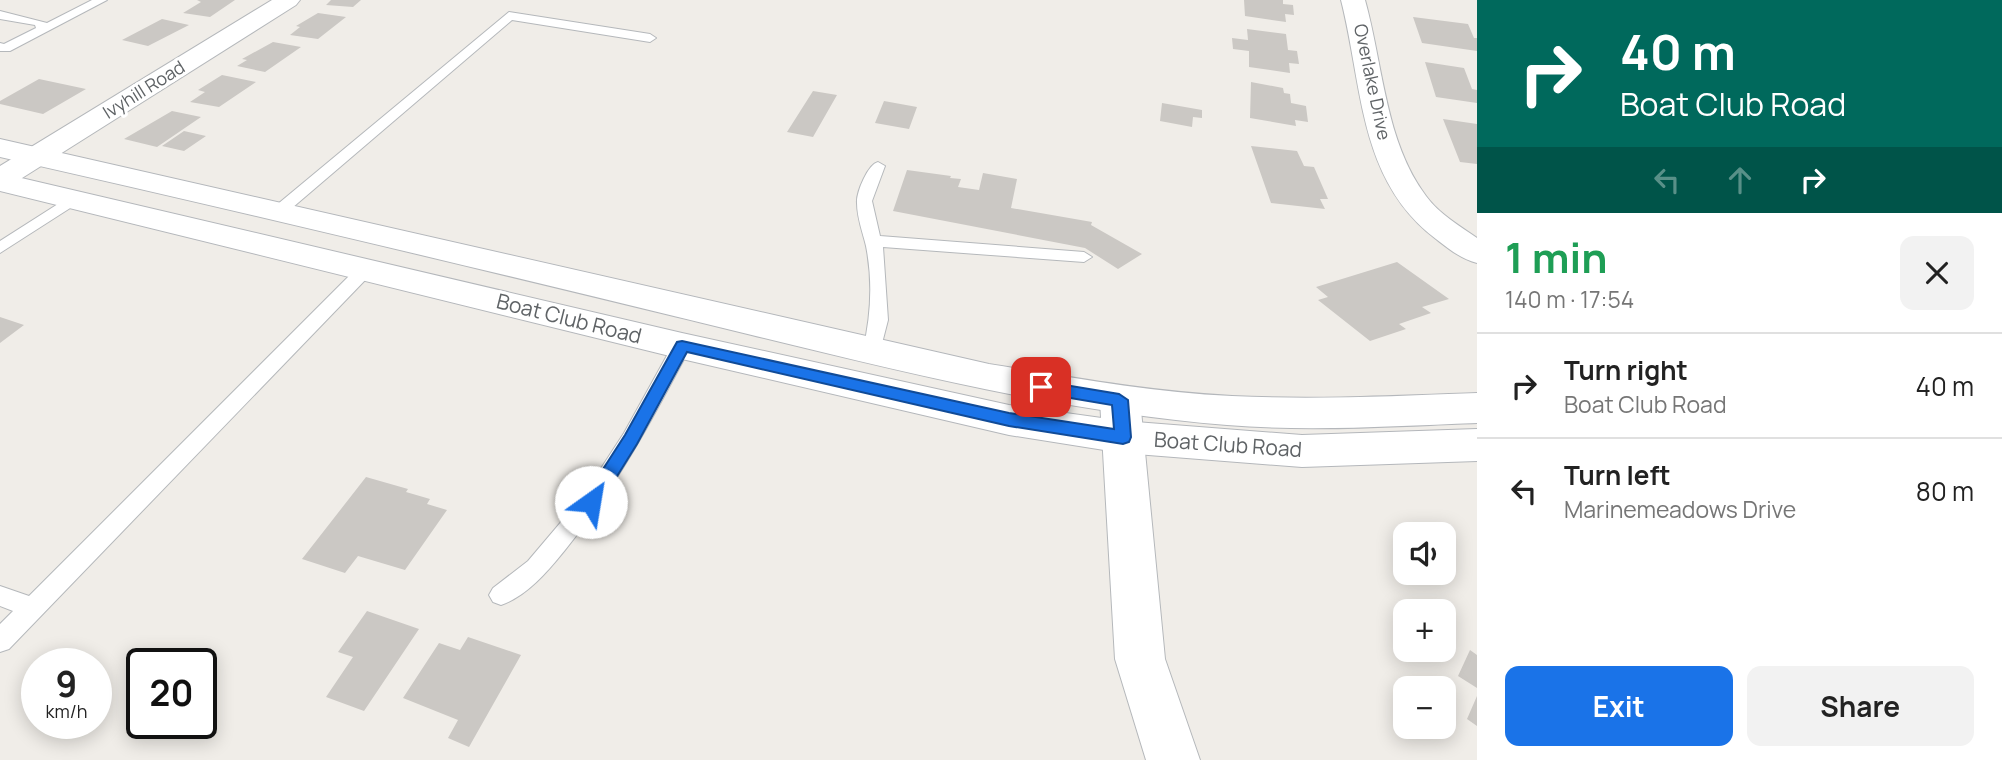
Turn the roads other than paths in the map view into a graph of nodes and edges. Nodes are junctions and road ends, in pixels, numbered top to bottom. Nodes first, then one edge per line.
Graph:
1 (101, 0) edge
2 (288, 0) edge
3 (1353, 0) edge
4 (0, 15) edge
5 (42, 29) junction
6 (650, 38) dead end
7 (2, 49) edge
8 (0, 148) edge
9 (37, 156) junction
10 (878, 166) dead end
11 (0, 181) edge
12 (72, 200) junction
13 (279, 211) junction
14 (873, 241) junction
15 (0, 248) edge
16 (1477, 253) edge
17 (1084, 257) dead end
18 (365, 270) junction
19 (682, 346) junction
20 (872, 350) junction
21 (1477, 408) edge
22 (1121, 419) junction
23 (1477, 445) edge
24 (501, 594) dead end
25 (0, 596) edge
26 (33, 608) junction
27 (0, 641) edge
28 (1173, 760) edge

1 - 5 lane
2 - 9 main road, Ivyhill Road
3 - 16 main road, Overlake Drive
4 - 5 lane
5 - 7 lane
6 - 13 lane
8 - 9 main road, Boat Club Road
9 - 11 main road, Ivyhill Road
9 - 13 main road, Boat Club Road
10 - 14 lane
11 - 12 main road, Boat Club Road
12 - 15 lane
12 - 18 main road, Boat Club Road
13 - 20 main road, Boat Club Road
14 - 17 lane
14 - 20 lane
18 - 19 main road, Boat Club Road
18 - 26 lane
19 - 22 main road, Boat Club Road
19 - 24 lane
20 - 22 main road, Boat Club Road
21 - 22 main road, Boat Club Road
22 - 23 main road, Boat Club Road
22 - 28 main road
25 - 26 lane
26 - 27 lane

